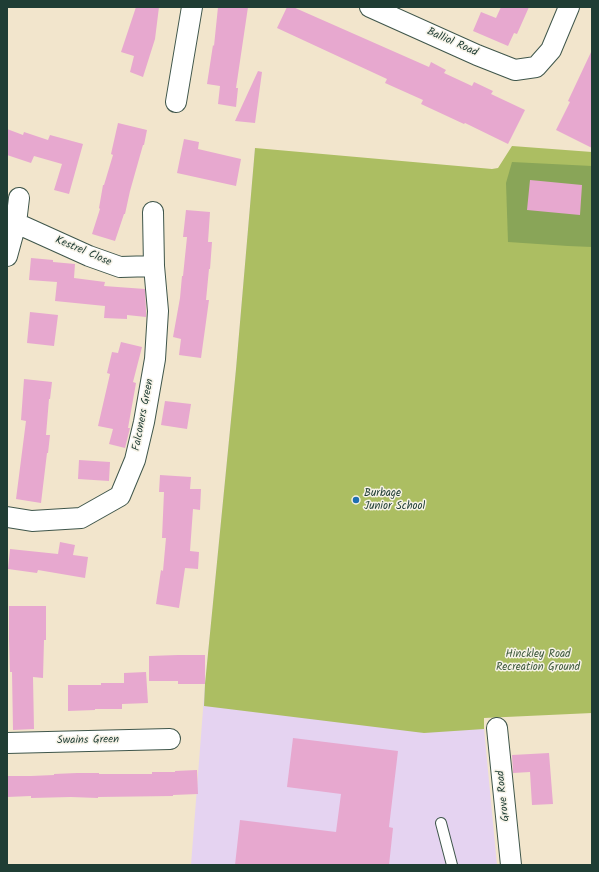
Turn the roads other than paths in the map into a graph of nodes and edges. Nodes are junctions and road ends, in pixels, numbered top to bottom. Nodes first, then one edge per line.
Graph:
1 (192, 7) edge
2 (370, 7) edge
3 (569, 7) edge
4 (176, 102) dead end
5 (19, 198) dead end
6 (153, 212) dead end
7 (16, 223) junction
8 (7, 256) edge
9 (154, 266) junction
10 (7, 517) edge
11 (497, 728) dead end
12 (170, 739) dead end
13 (7, 743) edge
14 (441, 823) dead end
15 (452, 865) edge
16 (510, 865) edge

1 - 4 street
2 - 3 street, Balliol Road
5 - 7 street
6 - 9 street, Falconers Green
7 - 8 street
7 - 9 street, Kestrel Close
9 - 10 street, Falconers Green
11 - 16 street, Grove Road
12 - 13 street, Swains Green
14 - 15 lane

